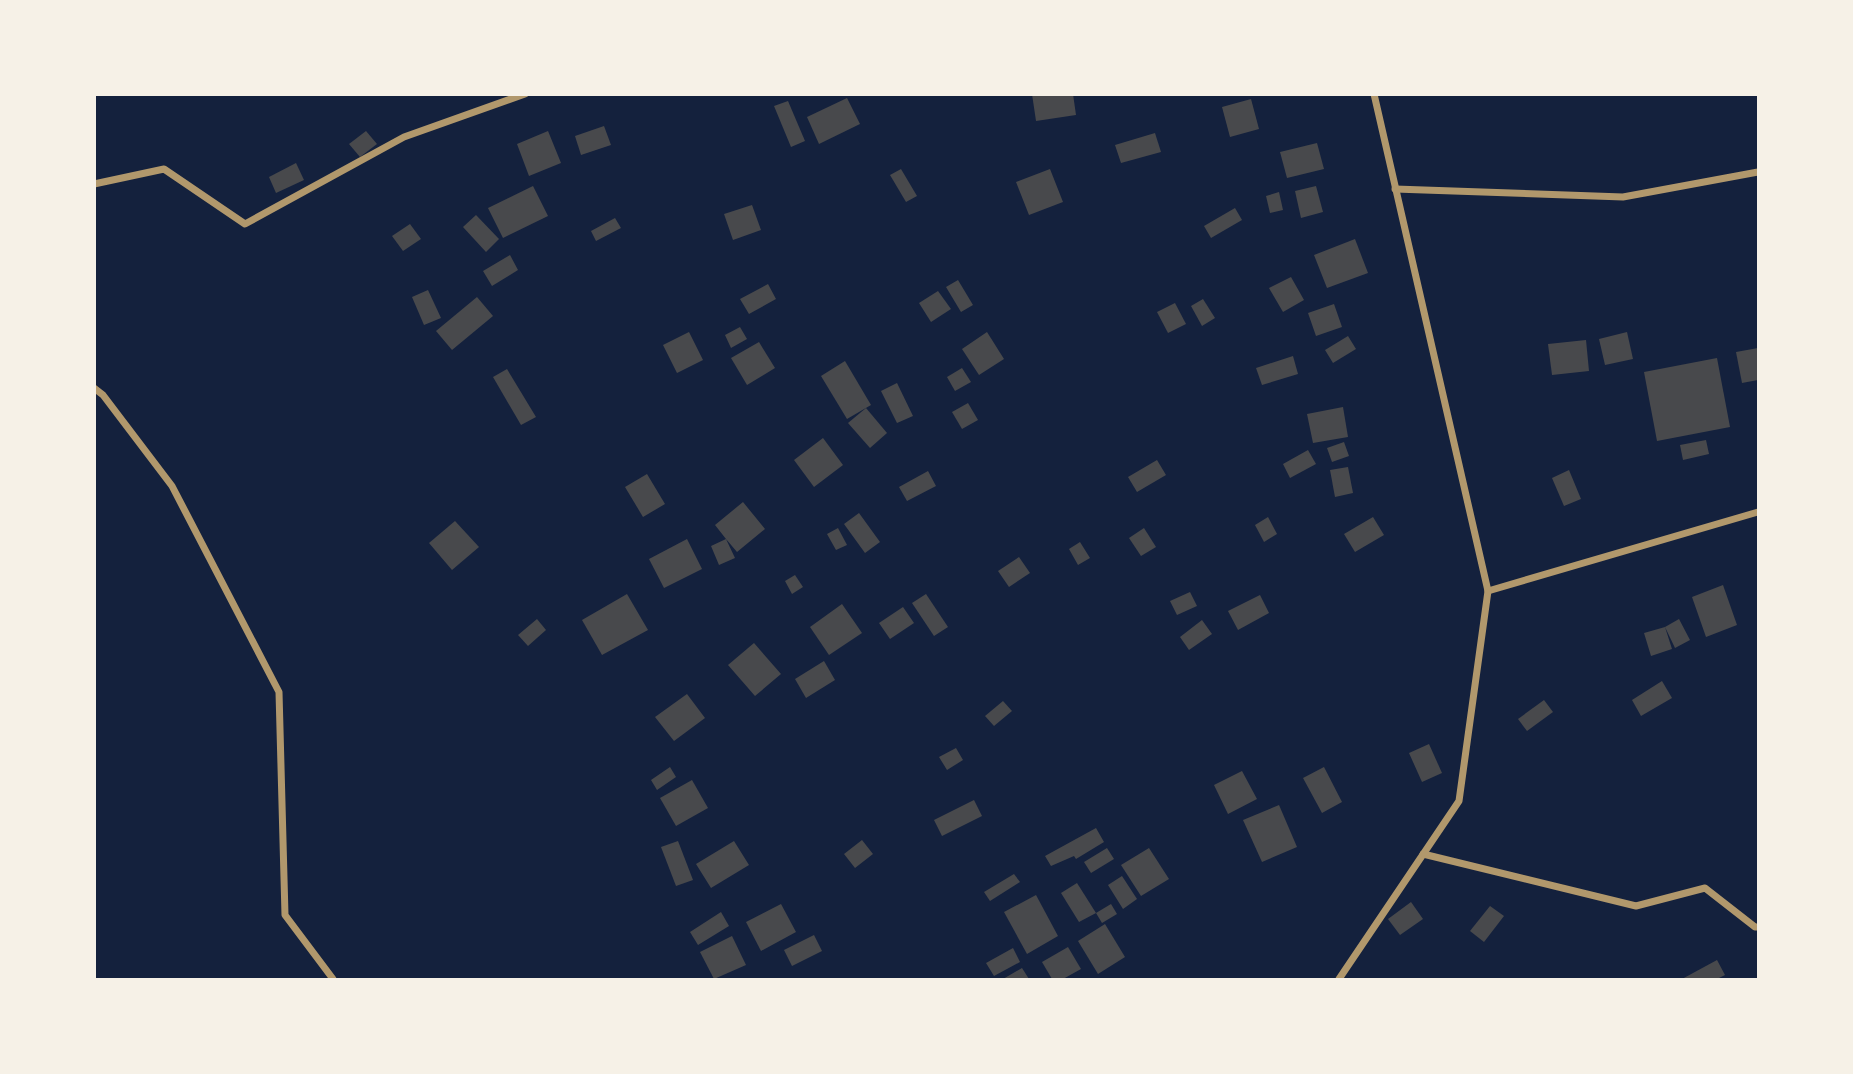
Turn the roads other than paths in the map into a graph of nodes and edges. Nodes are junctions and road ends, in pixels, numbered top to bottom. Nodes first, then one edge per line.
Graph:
1 (525, 94) edge
2 (1374, 94) edge
3 (1759, 172) edge
4 (94, 184) edge
5 (1395, 189) junction
6 (94, 388) edge
7 (1759, 512) edge
8 (1488, 591) junction
9 (1423, 854) junction
10 (1759, 927) edge
11 (333, 979) edge
12 (1339, 979) edge

1 - 4 street
2 - 5 street
3 - 5 street
5 - 8 street
6 - 11 street
7 - 8 street
8 - 9 street
9 - 10 street
9 - 12 street

